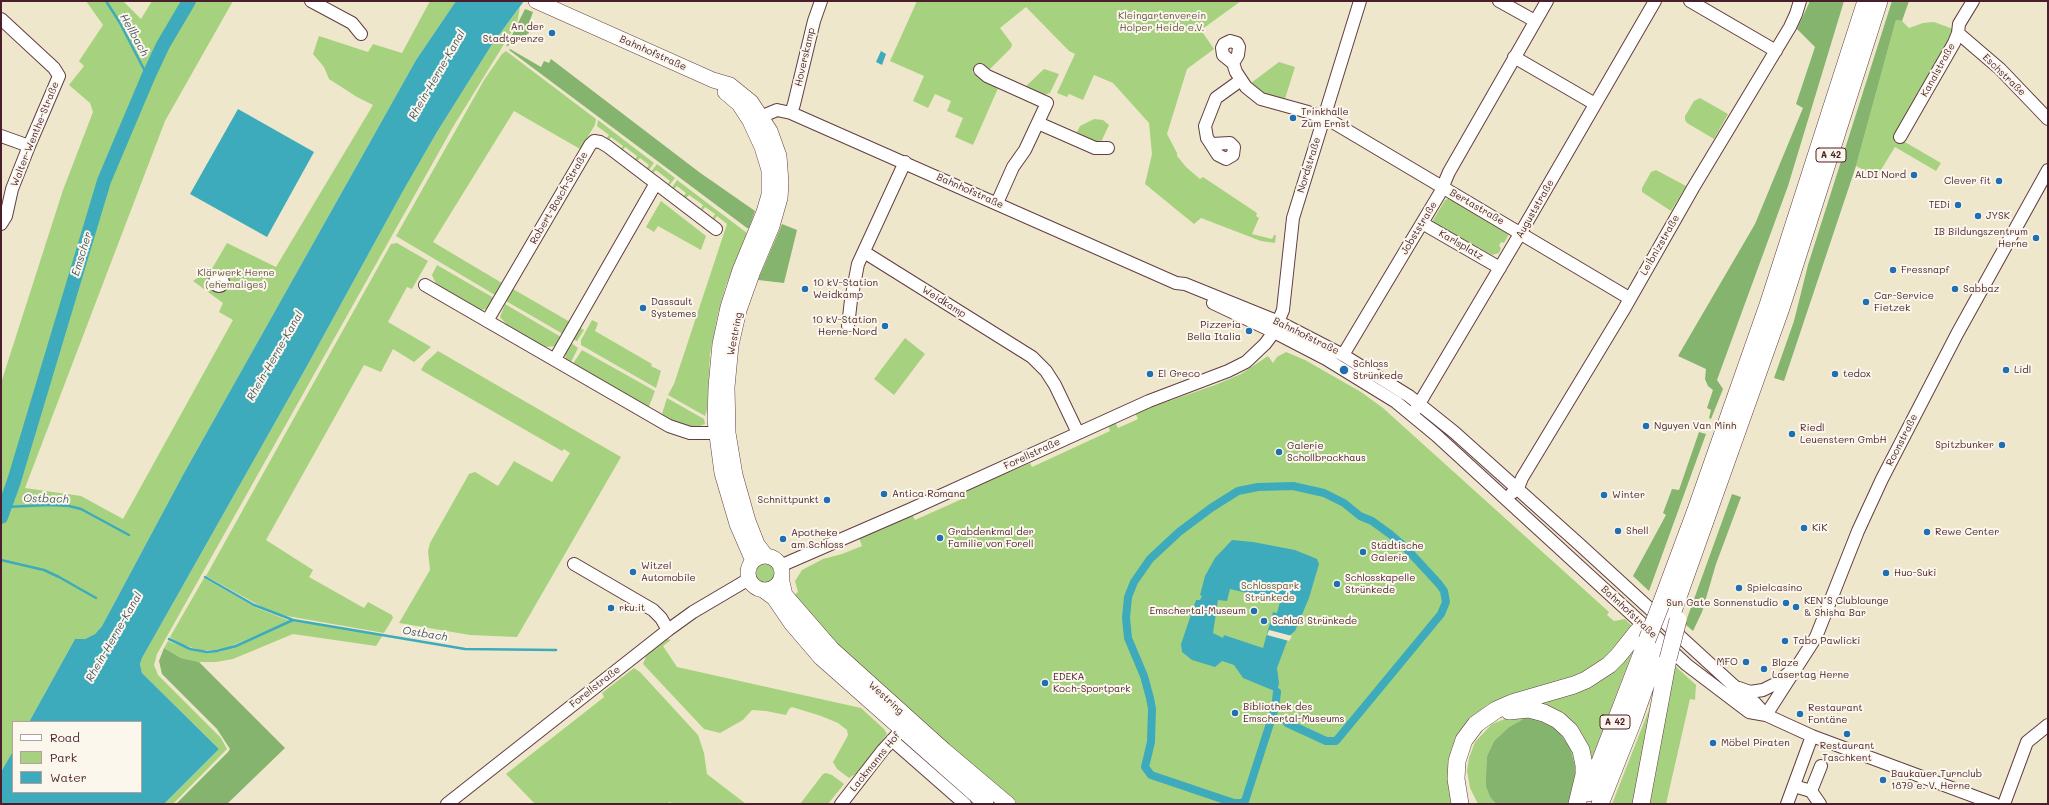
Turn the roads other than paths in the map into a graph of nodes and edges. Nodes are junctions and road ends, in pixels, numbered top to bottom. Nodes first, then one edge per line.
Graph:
1 (310, 1) edge
2 (536, 1) edge
3 (821, 1) edge
4 (1360, 1) edge
5 (1499, 1) edge
6 (1547, 1) edge
7 (1655, 1) edge
8 (1690, 1) edge
9 (1800, 1) edge
10 (1866, 1) edge
11 (1879, 1) edge
12 (1973, 1) edge
13 (1, 18) edge
14 (1535, 21) junction
15 (1958, 33) junction
16 (361, 34) dead end
17 (1776, 51) junction
18 (1514, 57) junction
19 (1233, 63) dead end
20 (980, 70) dead end
21 (1241, 80) junction
22 (1595, 104) junction
23 (791, 113) junction
24 (1323, 118) junction
25 (756, 119) junction
26 (2048, 120) edge
27 (1038, 123) junction
28 (1, 136) edge
29 (1900, 137) dead end
30 (1212, 144) dead end
31 (29, 146) junction
32 (1108, 148) dead end
33 (905, 162) junction
34 (2048, 170) edge
35 (656, 183) junction
36 (1443, 187) junction
37 (997, 203) junction
38 (1422, 223) junction
39 (1, 224) edge
40 (716, 229) dead end
41 (1521, 232) junction
42 (864, 252) junction
43 (1500, 268) junction
44 (425, 284) dead end
45 (1629, 298) junction
46 (487, 320) junction
47 (848, 326) dead end
48 (1277, 327) junction
49 (1343, 355) junction
50 (555, 359) junction
51 (1419, 404) junction
52 (1412, 415) junction
53 (1078, 433) junction
54 (722, 434) junction
55 (1518, 488) junction
56 (1501, 495) junction
57 (759, 558) junction
58 (574, 564) dead end
59 (780, 572) junction
60 (1615, 576) junction
61 (749, 579) junction
62 (1597, 583) junction
63 (763, 590) junction
64 (1667, 609) junction
65 (668, 630) junction
66 (1653, 645) junction
67 (1798, 667) junction
68 (1717, 671) junction
69 (1705, 679) junction
70 (1732, 685) junction
71 (1766, 715) junction
72 (2048, 725) edge
73 (901, 730) junction
74 (1812, 736) junction
75 (1821, 766) dead end
76 (1794, 786) junction
77 (1811, 791) junction
78 (1003, 802) edge
79 (447, 804) edge
80 (841, 804) edge
81 (965, 804) edge
82 (986, 804) edge
83 (1460, 804) edge
84 (1470, 804) edge
85 (1577, 804) edge
86 (1584, 804) edge
87 (1600, 804) edge
88 (1641, 804) edge
89 (1787, 804) edge
90 (1820, 804) edge
91 (1995, 804) edge
92 (2004, 804) edge

1 - 16 street
2 - 25 main road, Bahnhofstraße
3 - 23 street, Hoverskamp
4 - 24 street, Nordstraße
5 - 14 street
6 - 14 street, Jobststraße
7 - 22 street, Auguststraße
8 - 17 street
9 - 17 street, Leibnizstraße
10 - 64 highway, A 42
11 - 64 highway, A 42
12 - 15 street, Kanalstraße
13 - 31 street, Walter-Wenthe-Straße
14 - 18 street, Jobststraße
15 - 26 street, Eschstraße
15 - 29 street, Kanalstraße
17 - 45 street, Leibnizstraße
18 - 22 street
18 - 36 street, Jobststraße
19 - 21 street
20 - 27 street
21 - 24 street, Bertastraße
21 - 30 street
22 - 41 street, Auguststraße
23 - 25 street, Bahnhofstraße
23 - 33 street, Bahnhofstraße
24 - 36 street, Bertastraße
24 - 48 street, Nordstraße
25 - 54 main road, Westring
27 - 32 street
27 - 37 street
28 - 31 street
31 - 39 street, Walter-Wenthe-Straße
33 - 37 street, Bahnhofstraße
33 - 42 street
34 - 67 street, Roonstraße
35 - 40 street, Robert-Bosch-Straße
35 - 46 street, Robert-Bosch-Straße
35 - 50 street
36 - 38 street, Jobststraße
36 - 41 street, Bertastraße
37 - 48 street, Bahnhofstraße
38 - 43 street, Karlsplatz
38 - 49 street, Jobststraße
41 - 43 street, Auguststraße
41 - 45 street, Bertastraße
42 - 47 street
42 - 53 street, Weidkamp
43 - 51 street, Auguststraße
44 - 46 street
45 - 55 street, Leibnizstraße
46 - 50 street
48 - 49 street, Bahnhofstraße
48 - 52 street, Bahnhofstraße
48 - 53 street, Forellstraße
49 - 51 street, Bahnhofstraße
50 - 54 street
51 - 52 street, Auguststraße
51 - 55 street, Bahnhofstraße
52 - 56 street, Bahnhofstraße
53 - 59 street, Forellstraße
54 - 57 main road, Westring
55 - 56 street
55 - 60 street, Bahnhofstraße
56 - 62 street, Bahnhofstraße
57 - 59 main road
57 - 61 main road
58 - 65 street
59 - 63 main road
59 - 73 main road, Westring
60 - 62 street
60 - 68 street, Bahnhofstraße
61 - 63 main road
61 - 65 street, Forellstraße
62 - 69 street, Bahnhofstraße
63 - 73 main road, Westring
64 - 66 highway, A 42
64 - 66 highway
65 - 79 street, Forellstraße
66 - 83 highway
66 - 86 highway, A 42
66 - 87 highway, A 42
66 - 88 highway
67 - 70 street
67 - 71 street, Roonstraße
68 - 69 street
68 - 70 street, Bahnhofstraße
69 - 71 street, Bahnhofstraße
70 - 71 street, Bahnhofstraße
71 - 74 street, Bahnhofstraße
72 - 92 street
73 - 78 main road, Westring
73 - 80 street, Lackmanns Hof
73 - 81 street, Westring
73 - 82 main road, Westring
74 - 76 street
74 - 91 street, Bahnhofstraße
75 - 77 street
76 - 77 street
76 - 89 street
77 - 90 street
84 - 85 highway

